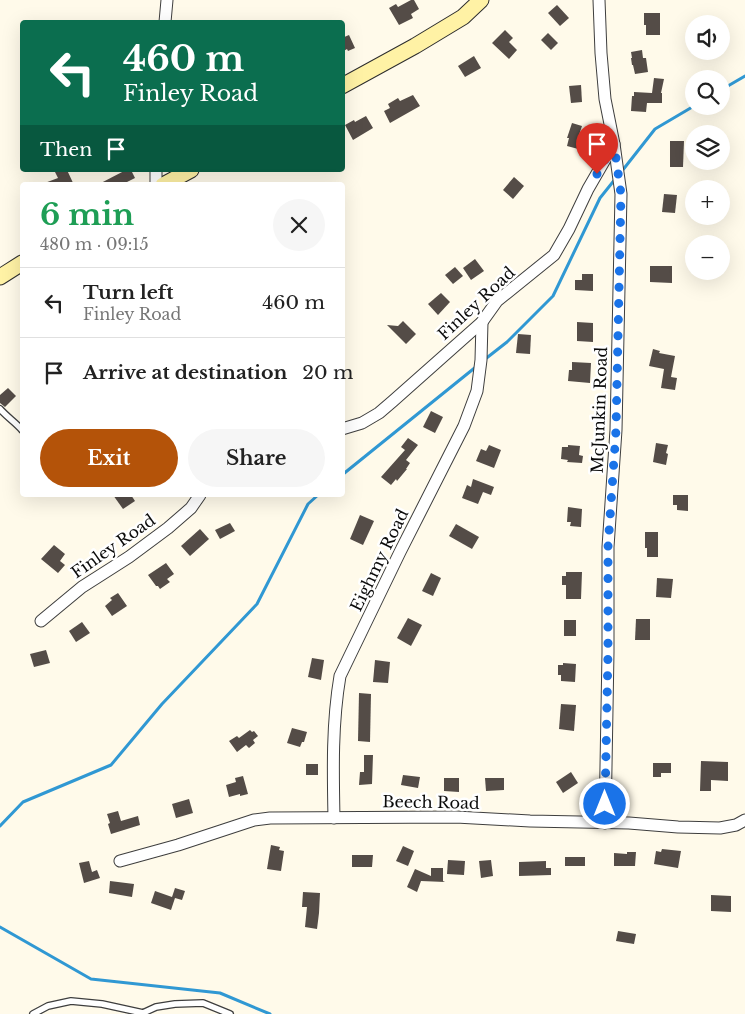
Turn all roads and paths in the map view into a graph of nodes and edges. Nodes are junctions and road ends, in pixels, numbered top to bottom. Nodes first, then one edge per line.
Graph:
1 (167, 0) edge
2 (480, 0) edge
3 (599, 0) edge
4 (165, 20) edge
5 (345, 84) edge
6 (614, 144) junction
7 (187, 172) edge
8 (169, 182) edge
9 (20, 264) edge
10 (0, 277) edge
11 (482, 322) junction
12 (0, 409) edge
13 (20, 428) edge
14 (345, 428) edge
15 (199, 497) edge
16 (41, 621) dead end
17 (334, 818) junction
18 (745, 820) edge
19 (605, 823) junction
20 (120, 861) dead end
21 (33, 1014) edge
22 (144, 1014) edge
23 (230, 1014) edge

1 - 4 street
2 - 5 street
3 - 6 street, McJunkin Road
6 - 11 street, Finley Road
6 - 19 street, McJunkin Road
7 - 8 street
9 - 10 street
11 - 14 street, Finley Road
11 - 17 street, Eighmy Road
12 - 13 lane
15 - 16 street, Finley Road
17 - 19 street, Beech Road
17 - 20 street, Beech Road
18 - 19 street, Beech Road
21 - 22 lane
22 - 23 lane

